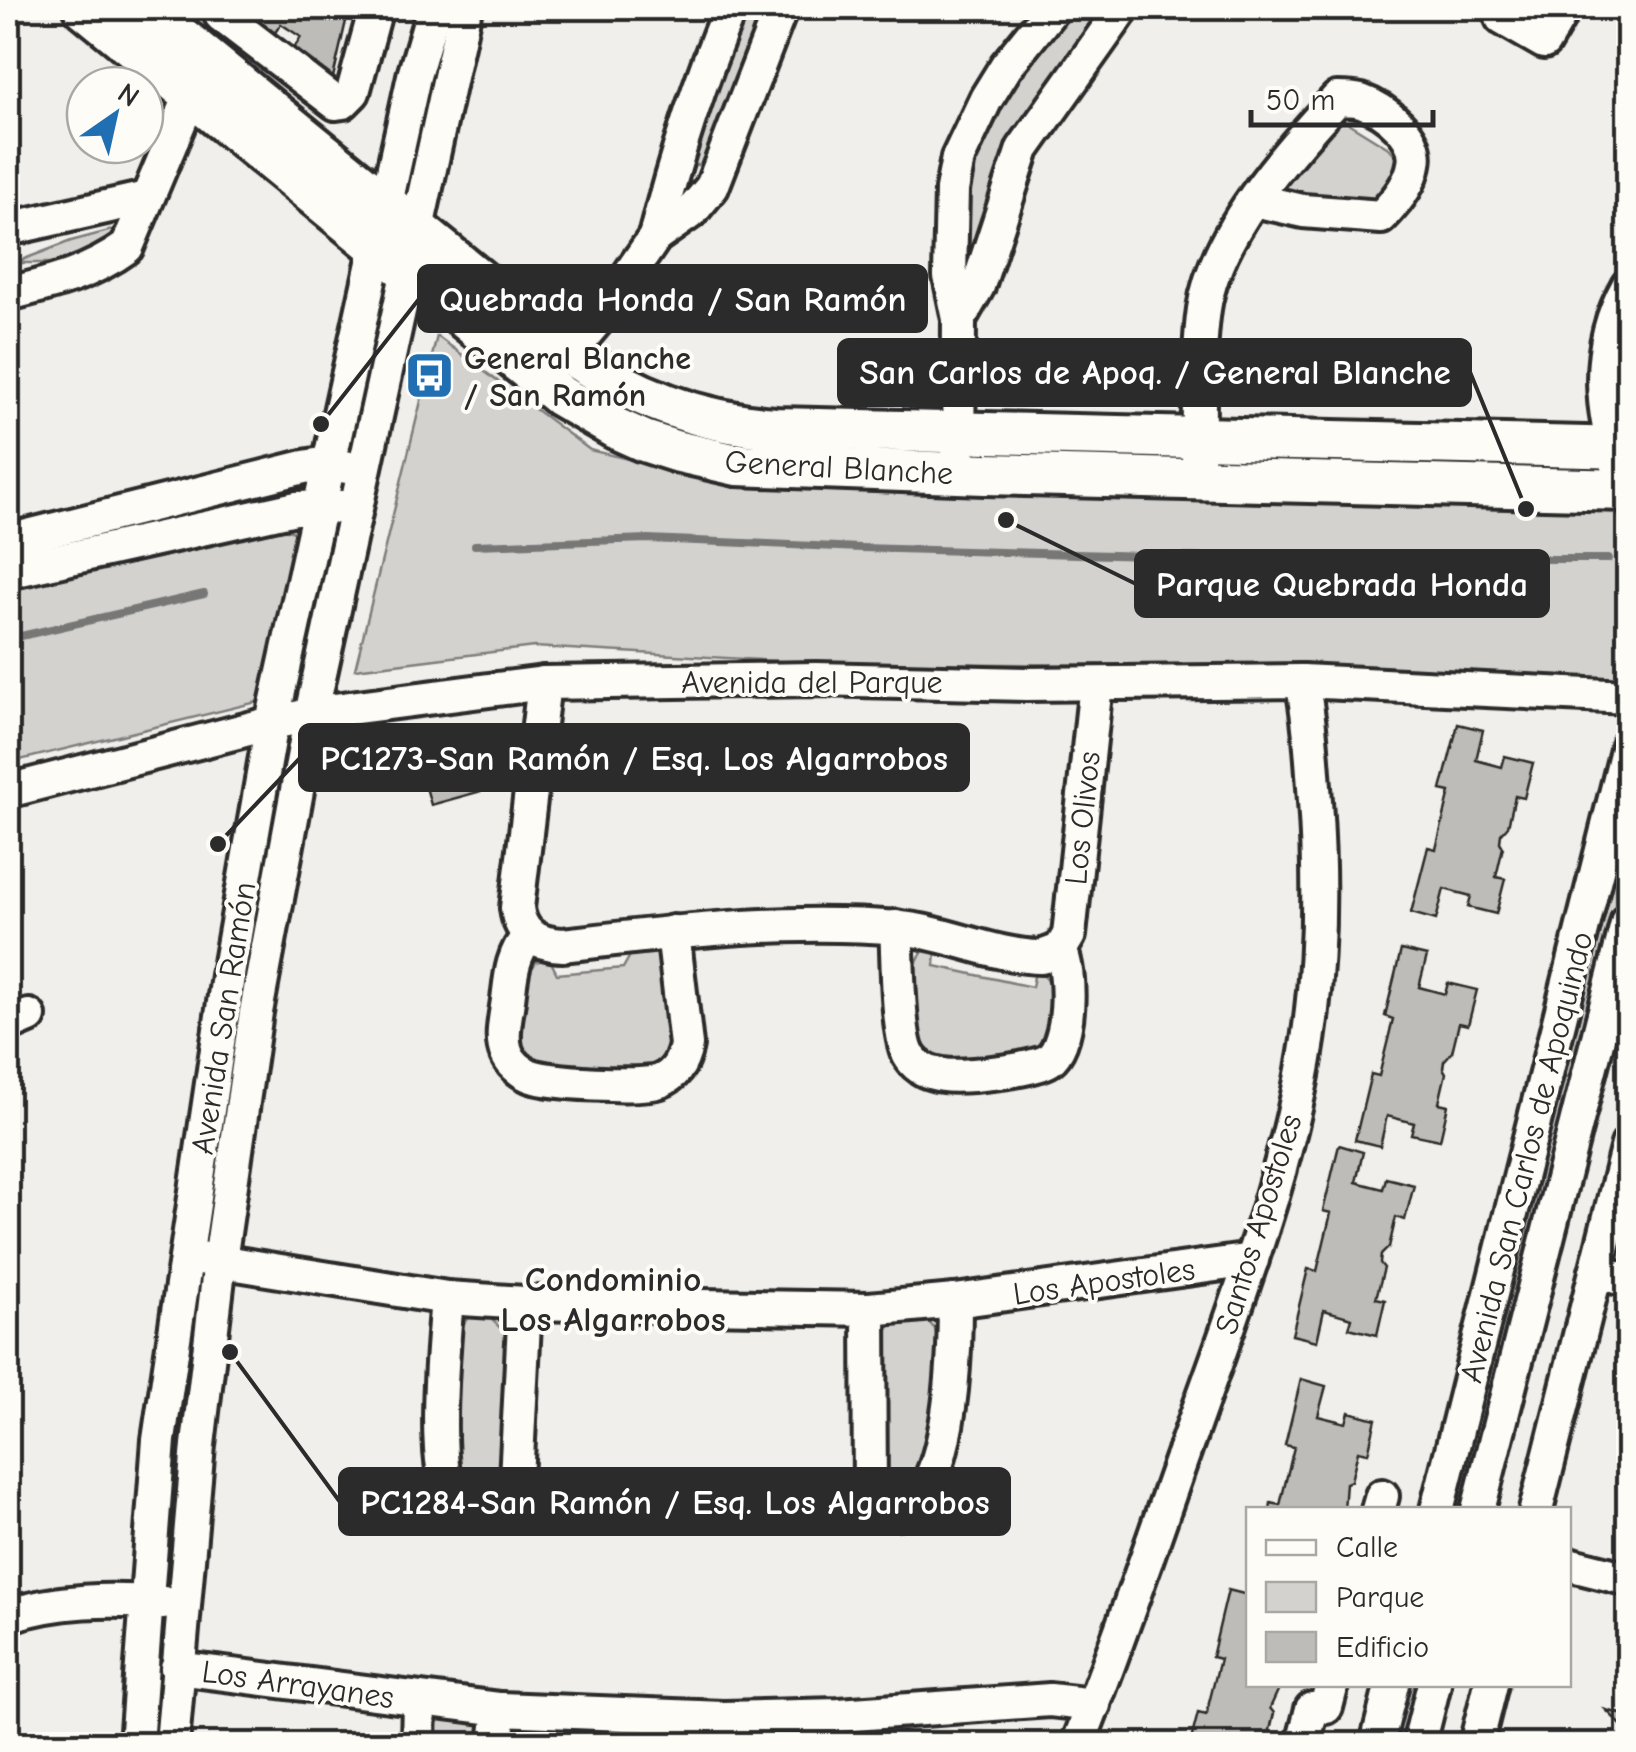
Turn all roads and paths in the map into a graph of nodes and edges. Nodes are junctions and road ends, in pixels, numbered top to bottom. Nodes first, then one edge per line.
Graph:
1 (85, 8) edge
2 (145, 8) edge
3 (376, 8) edge
4 (434, 8) edge
5 (465, 8) edge
6 (730, 8) edge
7 (782, 8) edge
8 (1053, 8) edge
9 (1124, 8) edge
10 (1509, 8) edge
11 (1564, 8) edge
12 (228, 13) edge
13 (184, 40) junction
14 (366, 48) junction
15 (296, 59) dead end
16 (414, 76) junction
17 (203, 80) junction
18 (146, 198) junction
19 (1254, 200) junction
20 (386, 205) junction
21 (8, 229) edge
22 (418, 231) junction
23 (655, 237) junction
24 (376, 248) junction
25 (409, 275) junction
26 (1628, 286) edge
27 (8, 294) edge
28 (959, 319) junction
29 (569, 353) junction
30 (1200, 439) junction
31 (1620, 448) edge
32 (958, 453) junction
33 (328, 463) junction
34 (366, 470) junction
35 (1198, 479) junction
36 (1628, 492) edge
37 (322, 505) junction
38 (356, 508) junction
39 (8, 540) edge
40 (8, 572) edge
41 (1302, 680) junction
42 (544, 683) junction
43 (1096, 684) junction
44 (1628, 697) edge
45 (311, 715) junction
46 (272, 723) junction
47 (1628, 746) edge
48 (8, 791) edge
49 (1628, 920) edge
50 (896, 927) junction
51 (673, 932) junction
52 (529, 935) junction
53 (1060, 950) junction
54 (1628, 1144) edge
55 (186, 1256) junction
56 (1252, 1260) junction
57 (220, 1262) junction
58 (1596, 1272) junction
59 (1628, 1280) edge
60 (447, 1298) junction
61 (955, 1301) junction
62 (525, 1303) junction
63 (869, 1309) junction
64 (507, 1494) junction
65 (1438, 1507) edge
66 (1479, 1507) edge
67 (1537, 1507) edge
68 (632, 1512) dead end
69 (1571, 1565) edge
70 (1628, 1579) edge
71 (145, 1602) junction
72 (183, 1604) junction
73 (8, 1616) edge
74 (177, 1668) junction
75 (1331, 1687) edge
76 (1391, 1687) edge
77 (1433, 1687) edge
78 (1490, 1691) edge
79 (419, 1701) junction
80 (1094, 1705) junction
81 (500, 1709) junction
82 (834, 1730) edge
83 (723, 1731) edge
84 (136, 1744) edge
85 (172, 1744) edge
86 (418, 1744) edge
87 (496, 1744) edge
88 (1078, 1744) edge
89 (1302, 1744) edge
90 (1377, 1744) edge
91 (1419, 1744) edge
92 (1476, 1744) edge

1 - 17 main road, General Blanche
2 - 13 main road, General Blanche
3 - 14 street
4 - 16 street, Avenida San Ramón
5 - 22 street, Avenida San Ramón
6 - 23 street
7 - 23 street
8 - 28 street
9 - 28 street
10 - 11 street
12 - 13 street
12 - 14 street
12 - 15 street
12 - 17 street
13 - 17 main road, General Blanche
14 - 16 street
16 - 20 street, Avenida San Ramón
17 - 18 street
17 - 20 main road, General Blanche
17 - 24 main road, General Blanche
18 - 21 street
18 - 27 street
19 - 19 street
19 - 30 street
20 - 22 main road, General Blanche
20 - 24 street, Avenida San Ramón
22 - 25 street, Avenida San Ramón
22 - 29 main road, General Blanche
23 - 29 street
24 - 25 main road, General Blanche
24 - 33 street, Avenida San Ramón
25 - 32 main road, General Blanche
25 - 34 street, Avenida San Ramón
26 - 31 street
28 - 32 street
29 - 32 main road, General Blanche
30 - 31 main road, General Blanche
30 - 32 main road, General Blanche
30 - 35 street
31 - 36 street
32 - 35 main road, General Blanche
33 - 34 street
33 - 37 street, Avenida San Ramón
33 - 39 street
34 - 38 street, Avenida San Ramón
35 - 36 main road, General Blanche
37 - 38 street
37 - 40 street
37 - 46 street, Avenida San Ramón
38 - 45 street, Avenida San Ramón
41 - 43 street, Avenida del Parque
41 - 44 street, Avenida del Parque
41 - 56 street, Santos Apostoles
42 - 43 street, Avenida del Parque
42 - 45 street, Avenida del Parque
42 - 52 street
43 - 53 street, Los Olivos
45 - 46 street, Avenida del Parque
45 - 57 street, Avenida San Ramón
46 - 48 street, Avenida del Parque
46 - 55 street, Avenida San Ramón
47 - 65 street, Avenida San Carlos de Apoquindo
49 - 66 street, Avenida San Carlos de Apoquindo
50 - 51 street
50 - 53 street
50 - 53 street, Los Olivos
51 - 52 street
51 - 52 street
54 - 58 street
55 - 57 street, Los Apostoles
55 - 71 street, Avenida San Ramón
56 - 61 street, Los Apostoles
56 - 80 street, Santos Apostoles
57 - 60 street, Los Apostoles
57 - 72 street, Avenida San Ramón
58 - 59 street
58 - 67 street
60 - 62 street, Los Apostoles
60 - 64 street
61 - 63 street, Los Apostoles
61 - 63 street
62 - 63 street, Los Apostoles
62 - 64 street
64 - 68 street
69 - 70 street
71 - 72 street
71 - 73 street
71 - 84 street, Avenida San Ramón
72 - 74 street, Avenida San Ramón
74 - 79 street, Los Arrayanes
74 - 85 street, Avenida San Ramón
75 - 89 street
76 - 90 street
77 - 91 street
78 - 92 street
79 - 81 street, Los Arrayanes
79 - 86 street, Los Arrayanes
80 - 82 street, Los Arrayanes
80 - 88 street, Santos Apostoles
81 - 83 street, Los Arrayanes
81 - 87 street
82 - 83 street, Los Arrayanes

